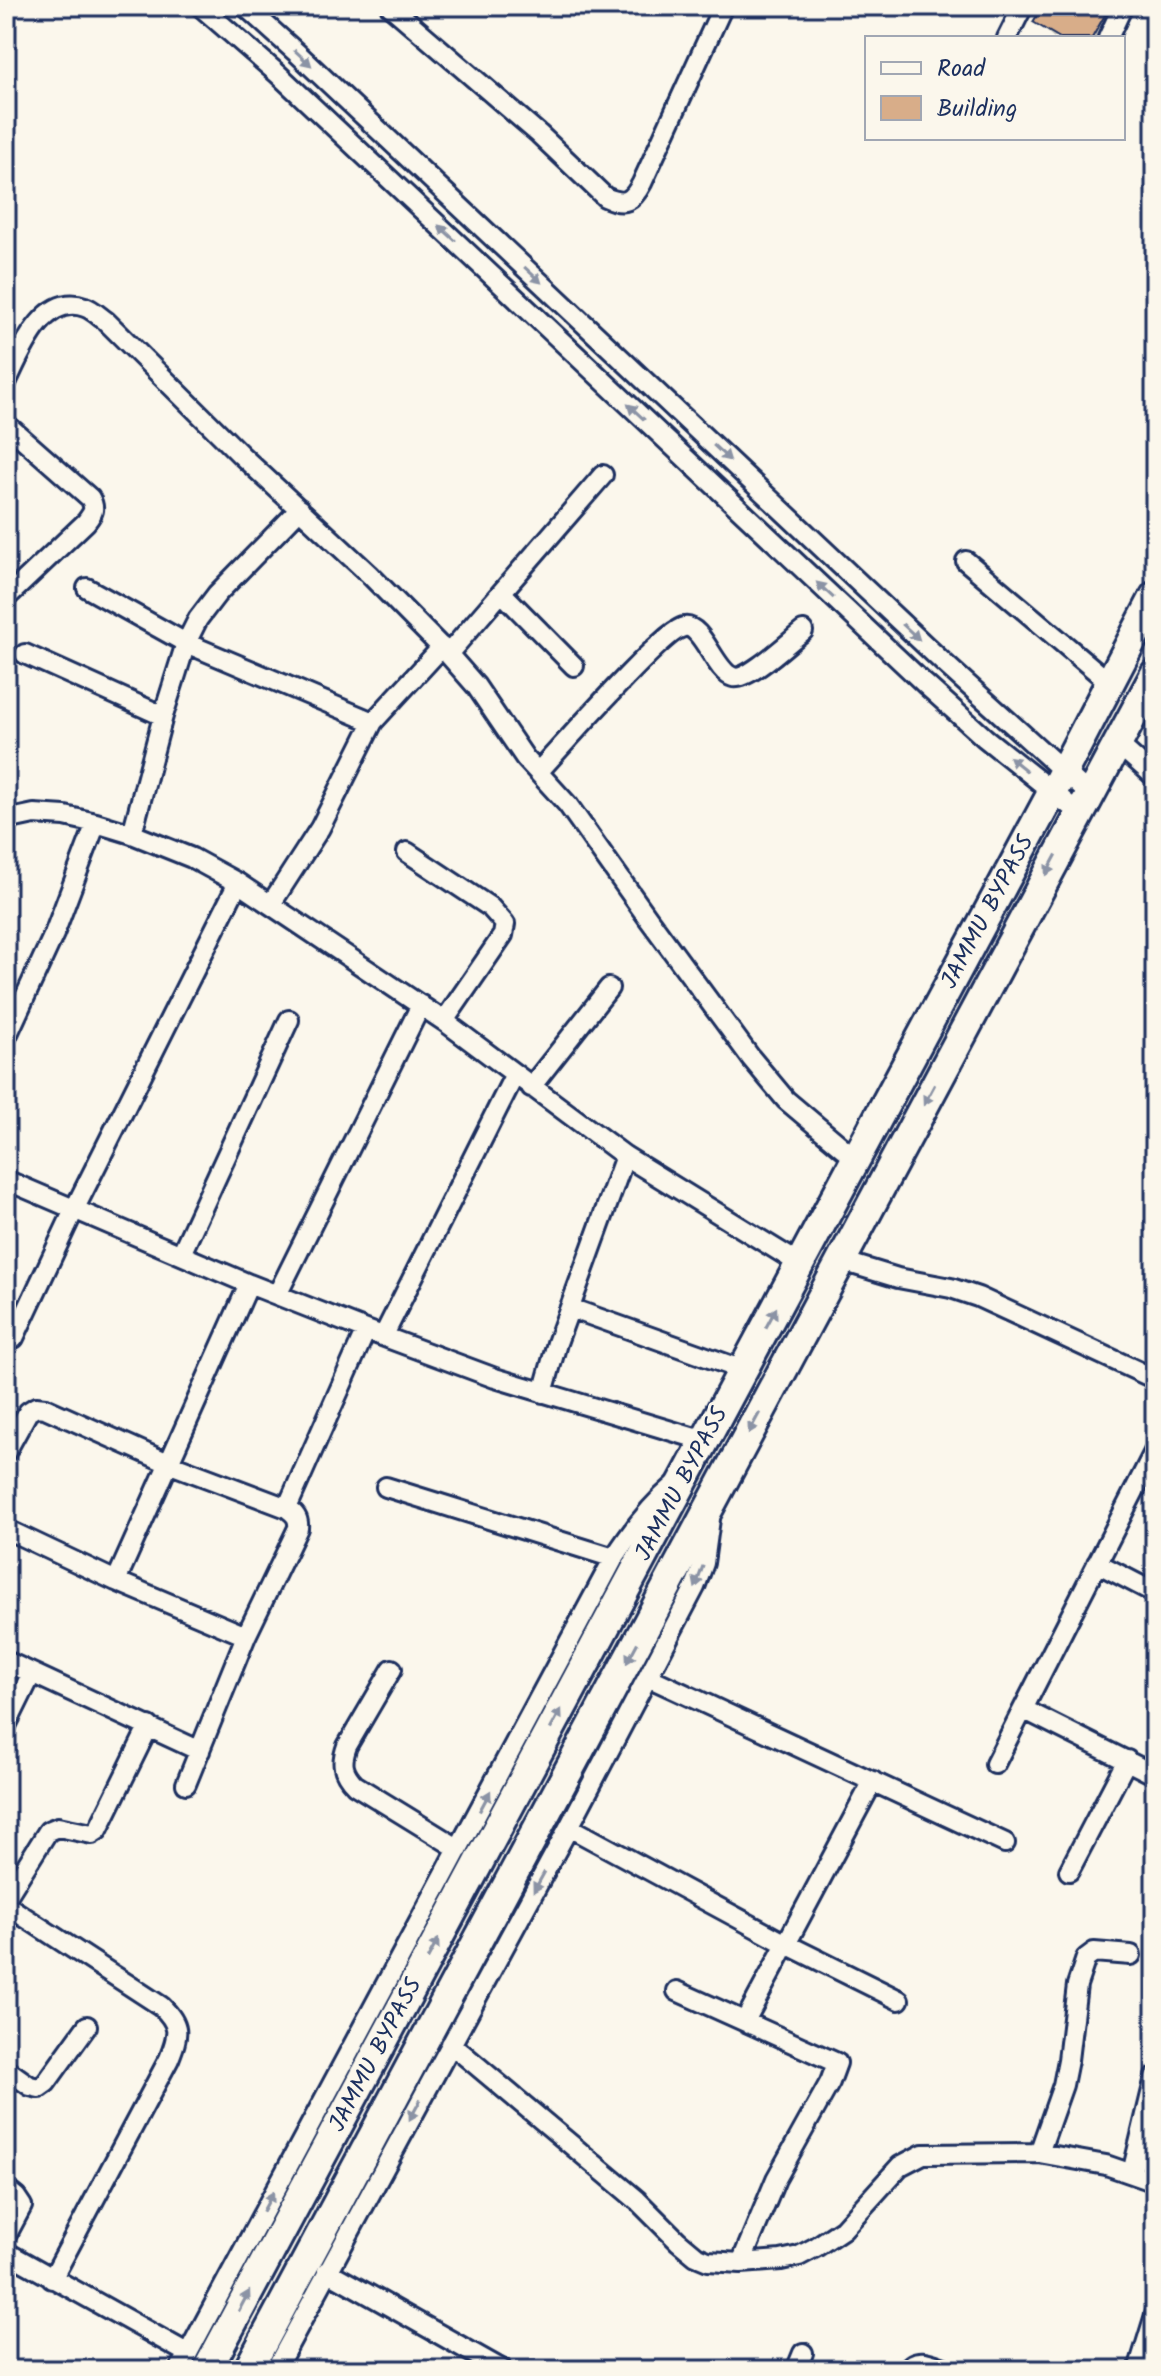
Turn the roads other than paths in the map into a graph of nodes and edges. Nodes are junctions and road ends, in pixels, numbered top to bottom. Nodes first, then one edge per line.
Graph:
1 (200, 6) edge
2 (245, 6) edge
3 (390, 6) edge
4 (723, 6) edge
5 (1023, 6) edge
6 (1123, 6) edge
7 (1008, 36) edge
8 (1109, 36) edge
9 (9, 370) edge
10 (6, 424) edge
11 (603, 475) dead end
12 (300, 509) junction
13 (966, 561) dead end
14 (87, 588) dead end
15 (502, 593) junction
16 (1155, 596) edge
17 (6, 598) edge
18 (803, 631) dead end
19 (186, 643) junction
20 (445, 650) junction
21 (25, 654) dead end
22 (574, 666) dead end
23 (1155, 674) edge
24 (1110, 683) junction
25 (163, 716) junction
26 (373, 722) junction
27 (1117, 743) junction
28 (538, 772) junction
29 (1155, 777) edge
30 (1058, 782) junction
31 (1084, 804) junction
32 (6, 820) edge
33 (96, 823) junction
34 (132, 834) junction
35 (407, 852) dead end
36 (238, 883) junction
37 (271, 904) junction
38 (609, 988) dead end
39 (421, 1005) junction
40 (289, 1020) dead end
41 (444, 1021) junction
42 (6, 1038) edge
43 (515, 1074) junction
44 (531, 1087) junction
45 (625, 1156) junction
46 (856, 1159) junction
47 (6, 1180) edge
48 (74, 1210) junction
49 (181, 1254) junction
50 (842, 1261) junction
51 (800, 1264) junction
52 (249, 1284) junction
53 (277, 1295) junction
54 (570, 1308) junction
55 (375, 1332) junction
56 (14, 1338) dead end
57 (743, 1370) junction
58 (1155, 1379) edge
59 (543, 1393) junction
60 (705, 1441) junction
61 (1155, 1450) edge
62 (6, 1452) edge
63 (168, 1463) junction
64 (686, 1476) junction
65 (386, 1487) dead end
66 (713, 1501) junction
67 (287, 1508) junction
68 (6, 1529) edge
69 (614, 1558) junction
70 (1097, 1563) junction
71 (116, 1581) junction
72 (1155, 1593) edge
73 (246, 1636) junction
74 (6, 1661) edge
75 (392, 1669) dead end
76 (32, 1673) junction
77 (648, 1677) junction
78 (1023, 1709) junction
79 (6, 1726) edge
80 (149, 1726) junction
81 (200, 1751) junction
82 (1127, 1760) junction
83 (995, 1764) dead end
84 (1155, 1775) edge
85 (873, 1781) junction
86 (186, 1784) dead end
87 (569, 1827) junction
88 (1005, 1843) dead end
89 (459, 1849) junction
90 (1069, 1871) dead end
91 (6, 1898) edge
92 (6, 1905) edge
93 (786, 1944) junction
94 (1131, 1955) dead end
95 (677, 1991) dead end
96 (899, 2000) dead end
97 (745, 2021) junction
98 (87, 2026) dead end
99 (451, 2044) junction
100 (6, 2069) edge
101 (1155, 2077) edge
102 (1039, 2153) junction
103 (1132, 2173) junction
104 (1155, 2182) edge
105 (6, 2189) edge
106 (6, 2236) edge
107 (6, 2252) edge
108 (741, 2263) junction
109 (327, 2271) junction
110 (52, 2279) junction
111 (1155, 2315) edge
112 (191, 2364) edge
113 (248, 2370) edge
114 (275, 2370) edge
115 (503, 2370) edge
116 (907, 2370) edge
117 (949, 2370) edge
118 (1138, 2370) edge

30 -> 1 street
2 -> 30 street
3 - 4 street
5 - 7 street
6 - 8 street
9 - 12 street
10 - 17 street
11 - 15 street
12 - 19 street
12 - 20 street
13 - 24 street
14 - 19 street
15 - 20 street
15 - 22 street
16 - 24 highway, JAMMU BYPASS
18 - 28 street
19 - 25 street
19 - 26 street
20 - 26 street
20 - 28 street
21 - 25 street
23 - 27 highway, JAMMU BYPASS
24 - 30 highway, JAMMU BYPASS
25 - 34 street
26 - 37 street
27 - 29 street
27 - 31 highway, JAMMU BYPASS
28 - 46 street
30 - 31 street
30 - 46 highway, JAMMU BYPASS
31 -> 50 highway, JAMMU BYPASS
32 - 33 street
33 - 34 street
33 - 42 street
34 - 36 street
35 - 41 street
36 - 37 street
36 - 48 street
37 - 39 street
38 - 44 street
39 - 41 street
39 - 53 street
40 - 49 street
41 - 43 street
43 - 44 street
43 - 55 street
44 - 45 street
45 - 51 street
45 - 54 street
46 - 51 highway, JAMMU BYPASS
47 - 48 street
48 - 49 street
48 - 56 street
49 - 52 street
50 - 58 street
50 -> 66 highway, JAMMU BYPASS
57 -> 51 highway, JAMMU BYPASS
52 - 53 street
52 - 63 street
53 - 55 street
54 - 57 street
54 - 59 street
55 - 59 street
55 - 67 street
57 - 60 highway, JAMMU BYPASS
59 - 60 street
60 - 64 highway, JAMMU BYPASS
61 - 70 street
62 - 63 street
63 - 67 street
63 - 71 street
64 - 69 street
112 -> 64 highway, JAMMU BYPASS
65 - 69 street
66 -> 77 street
66 -> 113 highway, JAMMU BYPASS
67 - 73 street
68 - 71 street
89 -> 69 street
70 - 72 street
70 - 78 street
71 - 73 street
73 - 81 street
74 - 76 street
75 - 89 street
76 - 79 street
76 - 80 street
77 - 85 street
77 - 87 street
78 - 82 street
78 - 83 street
80 - 81 street
80 - 91 street
81 - 86 street
82 - 84 street
82 - 90 street
85 - 88 street
85 - 93 street
87 - 93 street
87 -> 99 street
112 -> 89 street
92 - 110 street
93 - 96 street
93 - 97 street
94 - 102 street
95 - 97 street
97 - 108 street
98 - 100 street
99 - 108 street
99 -> 109 street
101 - 103 street
102 - 103 street
102 - 108 street
103 - 104 street
105 - 106 street
107 - 110 street
109 - 114 street
109 - 115 street
110 - 112 street
111 - 118 street
116 - 117 street

